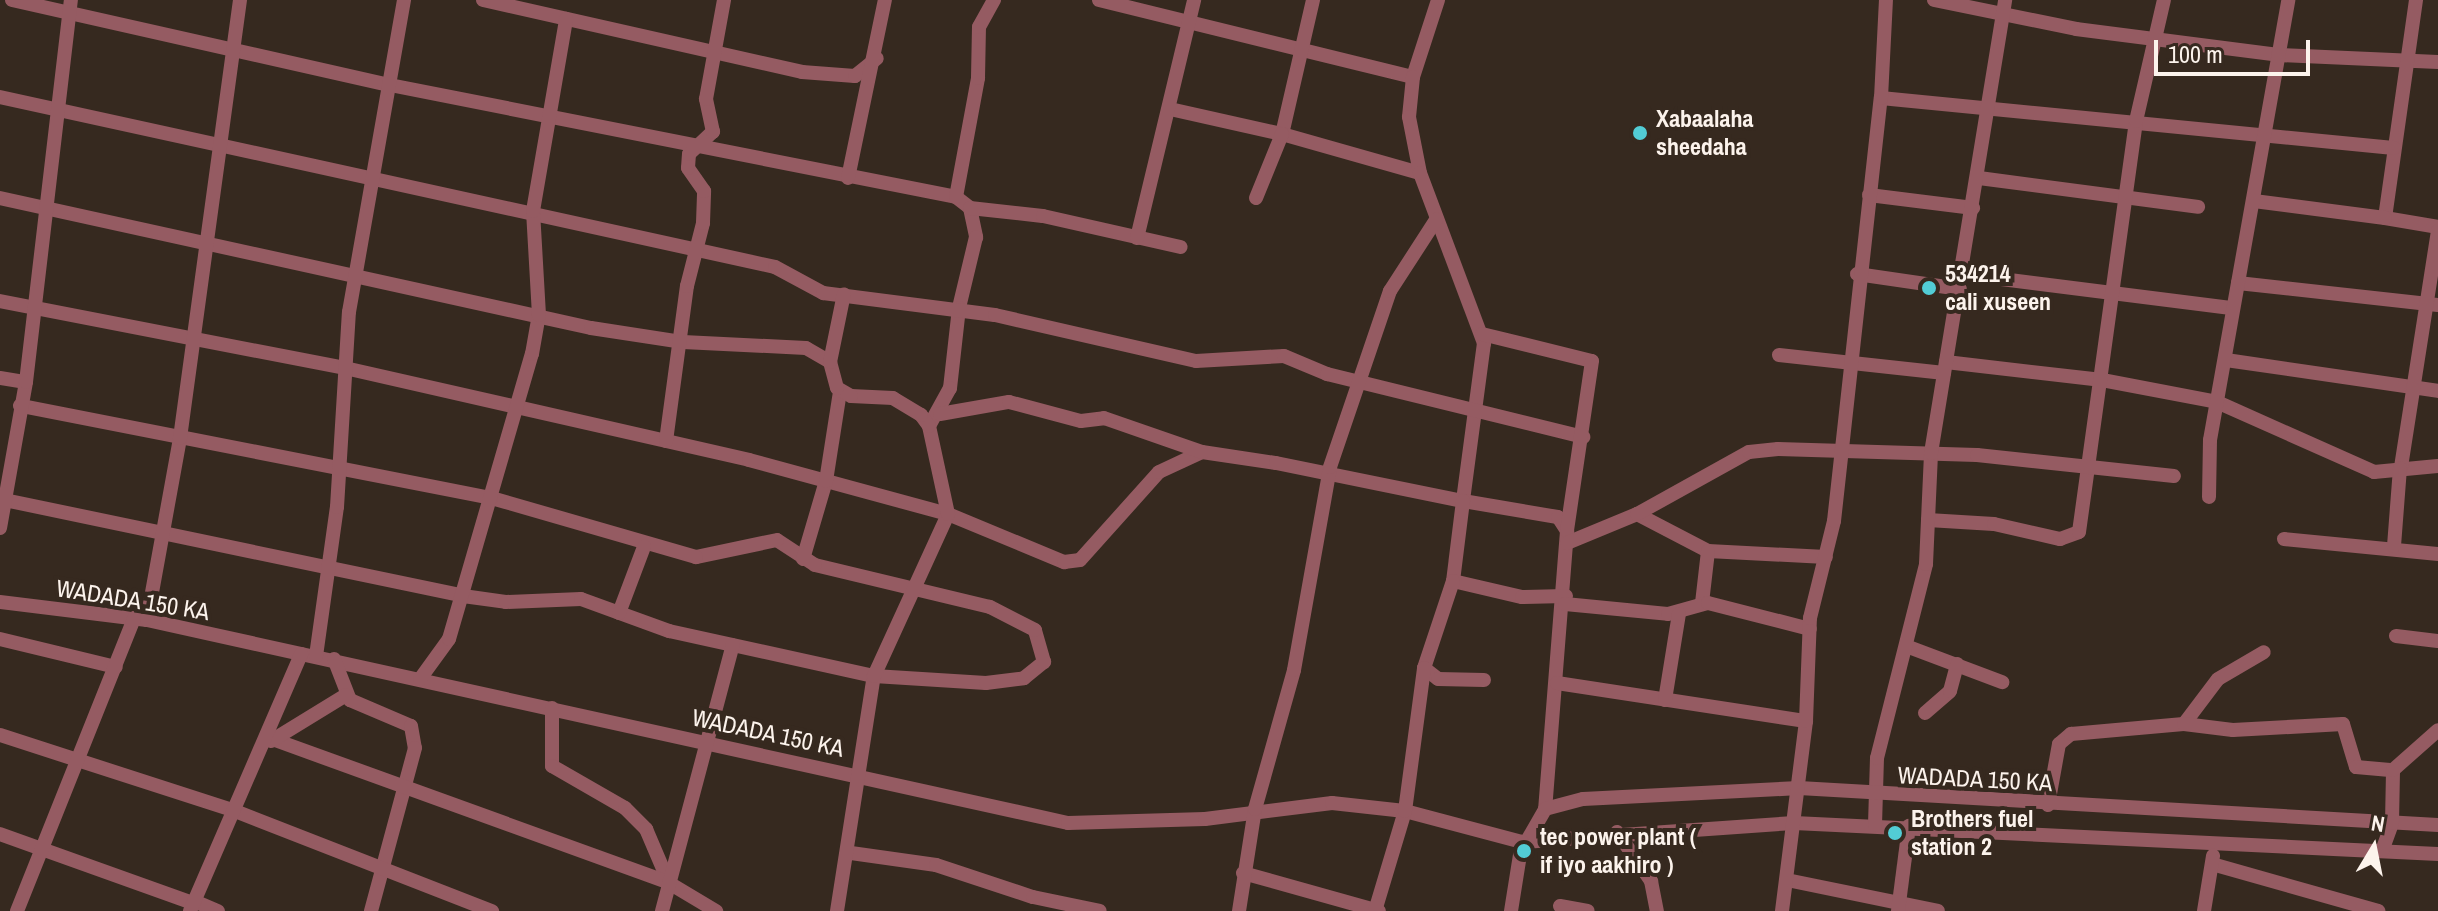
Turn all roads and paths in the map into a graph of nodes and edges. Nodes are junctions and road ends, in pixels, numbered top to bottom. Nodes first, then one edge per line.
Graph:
1 (12, 0) edge
2 (240, 0) edge
3 (404, 0) edge
4 (483, 0) edge
5 (724, 0) edge
6 (885, 0) edge
7 (994, 0) edge
8 (1099, 0) edge
9 (1194, 0) edge
10 (1313, 0) edge
11 (1438, 0) edge
12 (1886, 0) edge
13 (1934, 0) edge
14 (2164, 0) edge
15 (2288, 0) edge
16 (2416, 0) edge
17 (70, 7) edge
18 (2004, 7) edge
19 (566, 19) junction
20 (1190, 27) junction
21 (2155, 40) junction
22 (232, 51) junction
23 (715, 51) junction
24 (1303, 51) junction
25 (2278, 55) junction
26 (877, 58) junction
27 (2408, 61) junction
28 (2438, 62) edge
29 (1413, 77) junction
30 (390, 85) junction
31 (0, 97) edge
32 (1881, 98) junction
33 (1988, 107) junction
34 (56, 109) junction
35 (1170, 109) junction
36 (549, 117) junction
37 (2136, 121) junction
38 (2267, 132) junction
39 (1282, 134) junction
40 (220, 147) junction
41 (701, 148) junction
42 (2394, 148) junction
43 (1420, 173) junction
44 (375, 176) junction
45 (848, 178) junction
46 (1979, 178) junction
47 (1869, 195) junction
48 (956, 197) junction
49 (0, 198) edge
50 (1256, 198) dead end
51 (2254, 201) junction
52 (2126, 202) junction
53 (42, 207) junction
54 (2198, 207) dead end
55 (970, 208) junction
56 (1973, 208) junction
57 (533, 211) junction
58 (2385, 218) junction
59 (1436, 220) junction
60 (2438, 229) edge
61 (1137, 238) junction
62 (208, 242) junction
63 (1181, 247) dead end
64 (696, 249) junction
65 (356, 272) junction
66 (1857, 274) junction
67 (1961, 281) junction
68 (2238, 283) junction
69 (844, 294) junction
70 (2114, 297) junction
71 (0, 301) edge
72 (2432, 304) edge
73 (33, 308) junction
74 (959, 308) junction
75 (2233, 308) junction
76 (539, 315) junction
77 (1482, 334) junction
78 (193, 342) junction
79 (683, 342) junction
80 (1779, 355) dead end
81 (1848, 360) junction
82 (2226, 360) junction
83 (830, 362) junction
84 (1945, 367) junction
85 (345, 368) junction
86 (0, 378) edge
87 (2102, 380) junction
88 (26, 382) junction
89 (1362, 383) junction
90 (2416, 388) junction
91 (2438, 391) edge
92 (840, 392) junction
93 (2217, 402) junction
94 (20, 406) junction
95 (515, 408) junction
96 (1476, 413) junction
97 (940, 414) junction
98 (929, 426) junction
99 (1583, 437) junction
100 (180, 438) junction
101 (666, 441) junction
102 (1841, 451) junction
103 (1202, 452) junction
104 (1931, 453) junction
105 (2438, 466) edge
106 (2085, 467) junction
107 (337, 468) junction
108 (2400, 468) junction
109 (2174, 476) dead end
110 (1328, 477) junction
111 (826, 481) junction
112 (2209, 497) dead end
113 (491, 498) junction
114 (3, 500) edge
115 (1463, 501) junction
116 (948, 514) junction
117 (1637, 514) junction
118 (1928, 520) junction
119 (0, 528) edge
120 (162, 530) junction
121 (1567, 537) junction
122 (2284, 539) dead end
123 (2394, 546) junction
124 (644, 547) junction
125 (1708, 551) junction
126 (2438, 554) edge
127 (1826, 557) junction
128 (803, 559) junction
129 (331, 569) junction
130 (1453, 581) junction
131 (914, 587) junction
132 (463, 596) junction
133 (1566, 600) junction
134 (0, 602) edge
135 (1702, 603) junction
136 (619, 613) junction
137 (1679, 614) junction
138 (141, 620) junction
139 (1810, 629) junction
140 (2396, 636) dead end
141 (0, 639) edge
142 (2438, 641) edge
143 (733, 645) junction
144 (1906, 646) junction
145 (2264, 652) dead end
146 (301, 654) junction
147 (316, 656) junction
148 (334, 659) junction
149 (1957, 664) junction
150 (116, 667) junction
151 (1424, 668) junction
152 (874, 676) junction
153 (420, 679) junction
154 (1484, 680) dead end
155 (2002, 682) dead end
156 (1557, 683) junction
157 (346, 695) junction
158 (1665, 700) junction
159 (552, 708) junction
160 (1925, 713) dead end
161 (1806, 721) junction
162 (2184, 724) junction
163 (2438, 730) edge
164 (0, 735) edge
165 (269, 741) junction
166 (709, 745) junction
167 (80, 759) junction
168 (2393, 770) junction
169 (860, 774) junction
170 (409, 788) junction
171 (1799, 788) junction
172 (1877, 795) junction
173 (2048, 805) junction
174 (1255, 809) junction
175 (1545, 809) junction
176 (235, 811) junction
177 (1405, 811) junction
178 (1794, 823) junction
179 (2392, 823) junction
180 (1875, 825) junction
181 (2438, 825) edge
182 (1909, 826) junction
183 (1617, 832) junction
184 (0, 834) edge
185 (1525, 841) junction
186 (2215, 844) junction
187 (44, 848) junction
188 (2382, 851) junction
189 (851, 853) junction
190 (2438, 854) edge
191 (2212, 864) junction
192 (384, 868) junction
193 (1243, 873) junction
194 (1787, 880) junction
195 (669, 883) junction
196 (193, 905) edge
197 (1899, 905) edge
198 (1560, 906) dead end
199 (17, 911) edge
200 (218, 911) edge
201 (371, 911) edge
202 (492, 911) edge
203 (662, 911) edge
204 (716, 911) edge
205 (837, 911) edge
206 (1100, 911) edge
207 (1239, 911) edge
208 (1376, 911) edge
209 (1511, 911) edge
210 (1588, 911) edge
211 (1657, 911) edge
212 (1782, 911) edge
213 (1938, 911) edge
214 (2204, 911) edge
215 (2378, 911) edge

1 - 17 street
2 - 22 street
3 - 30 street
4 - 19 street
5 - 23 street
6 - 26 street
7 - 48 street
8 - 20 street
9 - 20 street
10 - 24 street
11 - 29 street
12 - 32 street
13 - 18 street
14 - 21 street
15 - 25 street
16 - 27 street
17 - 22 street
17 - 34 street
18 - 21 street
18 - 33 street
19 - 23 street
19 - 36 street
20 - 24 street
20 - 35 street
21 - 25 street
21 - 37 street
22 - 30 street
22 - 40 street
23 - 26 street
23 - 41 street
24 - 29 street
24 - 39 street
25 - 27 street
25 - 38 street
26 - 45 street
27 - 28 street
27 - 42 street
29 - 43 street
30 - 36 street
30 - 44 street
31 - 34 street
32 - 33 street
32 - 47 street
33 - 37 street
33 - 46 street
34 - 40 street
34 - 53 street
35 - 39 street
35 - 61 street
36 - 41 street
36 - 57 street
37 - 38 street
37 - 52 street
38 - 42 street
38 - 51 street
39 - 43 street
39 - 50 street
40 - 44 street
40 - 62 street
41 - 45 street
41 - 64 street
42 - 58 street
43 - 59 street
44 - 57 street
44 - 65 street
45 - 48 street
46 - 52 street
46 - 56 street
47 - 56 street
47 - 66 street
48 - 55 street
49 - 53 street
51 - 58 street
51 - 68 street
52 - 54 street
52 - 70 street
53 - 62 street
53 - 73 street
55 - 61 street
55 - 74 street
56 - 67 street
57 - 64 street
57 - 76 street
58 - 60 street
59 - 77 street
59 - 89 street
60 - 72 street
61 - 63 street
62 - 65 street
62 - 78 street
64 - 69 street
64 - 79 street
65 - 76 street
65 - 85 street
66 - 67 street
66 - 81 street
67 - 70 street
67 - 84 street
68 - 72 street
68 - 75 street
69 - 74 street
69 - 83 street
70 - 75 street
70 - 87 street
71 - 73 street
72 - 90 street
73 - 78 street
73 - 88 street
74 - 89 street
74 - 97 street
75 - 82 street
76 - 79 street
76 - 95 street
77 - 96 street
77 - 99 street
78 - 85 street
78 - 100 street
79 - 83 street
79 - 101 street
80 - 81 street
81 - 84 street
81 - 102 street
82 - 90 street
82 - 93 street
83 - 92 street
84 - 87 street
84 - 104 street
85 - 95 street
85 - 107 street
86 - 88 street
87 - 93 street
87 - 106 street
88 - 94 street
89 - 96 street
89 - 110 street
90 - 91 street
90 - 108 street
92 - 98 street
92 - 111 street
93 - 108 street
93 - 112 street
94 - 100 street
94 - 114 street
95 - 101 street
95 - 113 street
96 - 99 street
96 - 115 street
97 - 98 street
97 - 103 street
98 - 116 street
99 - 121 street
100 - 107 street
100 - 120 street
101 - 111 street
102 - 104 street
102 - 117 street
102 - 127 street
103 - 110 street
103 - 116 street
104 - 106 street
104 - 118 street
105 - 108 street
106 - 109 street
106 - 118 street
107 - 113 street
107 - 129 street
108 - 123 street
110 - 115 street
110 - 174 street
111 - 116 street
111 - 128 street
113 - 124 street
113 - 132 street
114 - 119 street
114 - 120 street
115 - 121 street
115 - 130 street
116 - 131 street
117 - 121 street
117 - 125 street
118 - 144 street
120 - 129 street
120 - 138 street
121 - 133 street
122 - 123 street
123 - 126 street
124 - 128 street
124 - 136 street
125 - 127 street
125 - 135 street
127 - 139 street
128 - 131 street
129 - 132 street
129 - 147 street
130 - 133 street
130 - 151 street
131 - 152 street
131 - 152 street
132 - 136 street
132 - 153 street
133 - 137 street
133 - 156 street
134 - 138 street, WADADA 150 KA
135 - 137 street
135 - 139 street
136 - 143 street
137 - 158 street
138 - 146 street, WADADA 150 KA
138 - 150 street
139 - 161 street
140 - 142 street
141 - 150 street
143 - 152 street
143 - 166 street
144 - 149 street
144 - 172 street
145 - 162 street
146 - 147 street, WADADA 150 KA
146 - 165 street
147 - 148 street, WADADA 150 KA
148 - 153 street, WADADA 150 KA
148 - 157 street
149 - 155 street
149 - 160 street
150 - 167 street
151 - 154 street
151 - 177 street
152 - 169 street
153 - 159 street, WADADA 150 KA
156 - 158 street
156 - 175 street
157 - 165 street
157 - 170 street
158 - 161 street
159 - 166 street, WADADA 150 KA
159 - 195 street
161 - 171 street
162 - 168 street
162 - 173 street
163 - 168 street
164 - 167 street
165 - 170 street
165 - 176 street
166 - 169 street, WADADA 150 KA
166 - 195 street
167 - 176 street
167 - 187 street
168 - 179 street
169 - 174 street, WADADA 150 KA
169 - 189 street
170 - 192 street
170 - 195 street
171 - 172 street, WADADA 150 KA
171 - 175 street, WADADA 150 KA
171 - 178 street
172 - 173 street, WADADA 150 KA
172 - 180 street
173 - 179 street, WADADA 150 KA
174 - 177 street, WADADA 150 KA
174 - 193 street
175 - 185 street
176 - 192 street
176 - 196 street
177 - 185 street, WADADA 150 KA
177 - 208 street
178 - 180 street, WADADA 150 KA
178 - 183 street, WADADA 150 KA
178 - 194 street
179 - 181 street, WADADA 150 KA
179 - 188 street
180 - 182 street, WADADA 150 KA
182 - 186 street, WADADA 150 KA
182 - 197 street
183 - 185 street, WADADA 150 KA
183 - 211 street
184 - 187 street
185 - 209 street
186 - 188 street, WADADA 150 KA
186 - 191 street
187 - 196 street
187 - 199 street
188 - 190 street, WADADA 150 KA
189 - 205 street
189 - 206 street
191 - 214 street
191 - 215 street
192 - 201 street
192 - 202 street
193 - 207 street
193 - 208 street
194 - 197 street
194 - 212 street
195 - 203 street
195 - 204 street
196 - 200 street
197 - 213 street
198 - 210 street

